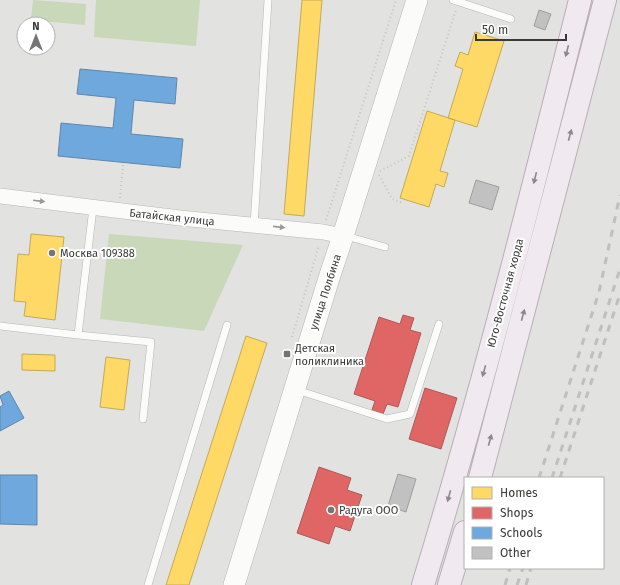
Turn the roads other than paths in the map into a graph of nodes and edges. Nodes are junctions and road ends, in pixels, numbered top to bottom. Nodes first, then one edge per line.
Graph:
1 (268, 0) edge
2 (417, 0) edge
3 (580, 0) edge
4 (605, 0) edge
5 (456, 1) edge
6 (511, 19) dead end
7 (0, 196) edge
8 (93, 208) junction
9 (254, 225) junction
10 (344, 236) junction
11 (385, 247) dead end
12 (439, 324) dead end
13 (227, 325) dead end
14 (0, 326) edge
15 (78, 335) junction
16 (294, 389) junction
17 (143, 419) dead end
18 (480, 477) edge
19 (464, 535) edge
20 (148, 585) edge
21 (234, 585) edge
22 (422, 585) edge
23 (449, 585) edge

1 - 9 lane
2 - 10 main road, улица Полбина
3 -> 22 main road, Юго-Восточная хорда
18 -> 4 main road, Юго-Восточная хорда
5 - 6 lane
7 -> 8 street, Батайская улица
8 - 9 street, Батайская улица
8 - 15 lane
9 -> 10 street, Батайская улица
10 - 11 lane
10 - 16 main road, улица Полбина
12 - 16 lane
13 - 20 lane
14 - 15 lane
15 - 17 lane
16 - 21 main road, улица Полбина
19 - 23 main road

